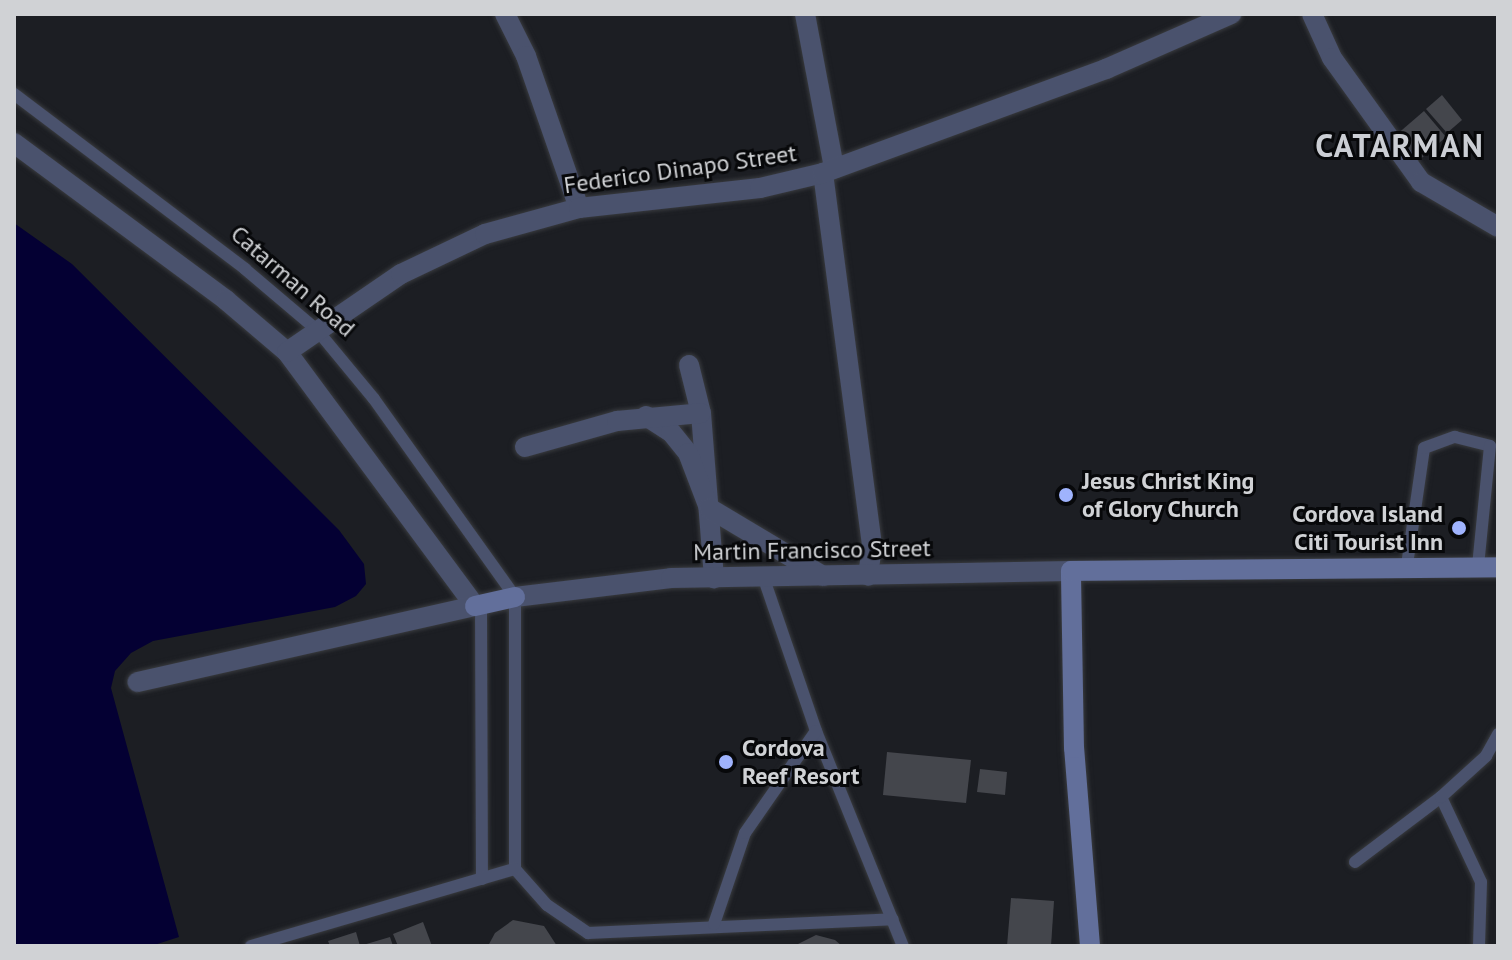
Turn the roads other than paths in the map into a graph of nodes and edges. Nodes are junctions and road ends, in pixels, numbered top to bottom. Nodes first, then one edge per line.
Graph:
1 (505, 14) edge
2 (805, 14) edge
3 (1231, 14) edge
4 (1312, 14) edge
5 (14, 94) edge
6 (14, 143) edge
7 (828, 171) junction
8 (579, 208) junction
9 (1498, 227) edge
10 (317, 330) junction
11 (287, 352) junction
12 (689, 365) dead end
13 (701, 413) junction
14 (646, 416) junction
15 (525, 447) dead end
16 (709, 508) junction
17 (1407, 565) junction
18 (1488, 567) edge
19 (1071, 571) junction
20 (868, 576) junction
21 (824, 577) junction
22 (714, 578) junction
23 (764, 579) junction
24 (515, 597) junction
25 (478, 605) junction
26 (137, 682) dead end
27 (816, 731) junction
28 (1498, 734) edge
29 (1441, 797) junction
30 (1355, 862) dead end
31 (515, 869) junction
32 (482, 879) junction
33 (893, 919) junction
34 (714, 924) junction
35 (251, 946) edge
36 (903, 946) edge
37 (1090, 946) edge
38 (1479, 946) edge

1 - 8 street
2 - 7 street
3 - 7 street, Federico Dinapo Street
4 - 9 street
5 - 10 lane, Catarman Road
6 - 11 street
7 - 8 street, Federico Dinapo Street
7 - 20 street
8 - 10 street, Federico Dinapo Street
10 - 11 street, Federico Dinapo Street
10 - 24 lane, Catarman Road
11 - 25 street
12 - 13 street
13 - 14 street
13 - 16 street
14 - 15 street
14 - 16 street
16 - 21 street
16 - 22 street
17 - 18 street, Martin Francisco Street
17 - 18 lane
17 - 19 street, Martin Francisco Street
19 - 20 street, Martin Francisco Street
19 - 37 street
20 - 21 street, Martin Francisco Street
21 - 23 street, Martin Francisco Street
22 - 23 street, Martin Francisco Street
22 - 24 street, Martin Francisco Street
23 - 27 lane
24 - 25 street, Martin Francisco Street
24 - 31 lane
25 - 26 street, Martin Francisco Street
25 - 32 lane
27 - 33 lane
27 - 34 lane
28 - 29 lane
29 - 30 lane
29 - 38 lane
31 - 32 lane
31 - 34 lane
32 - 35 lane
33 - 34 lane
33 - 36 lane

